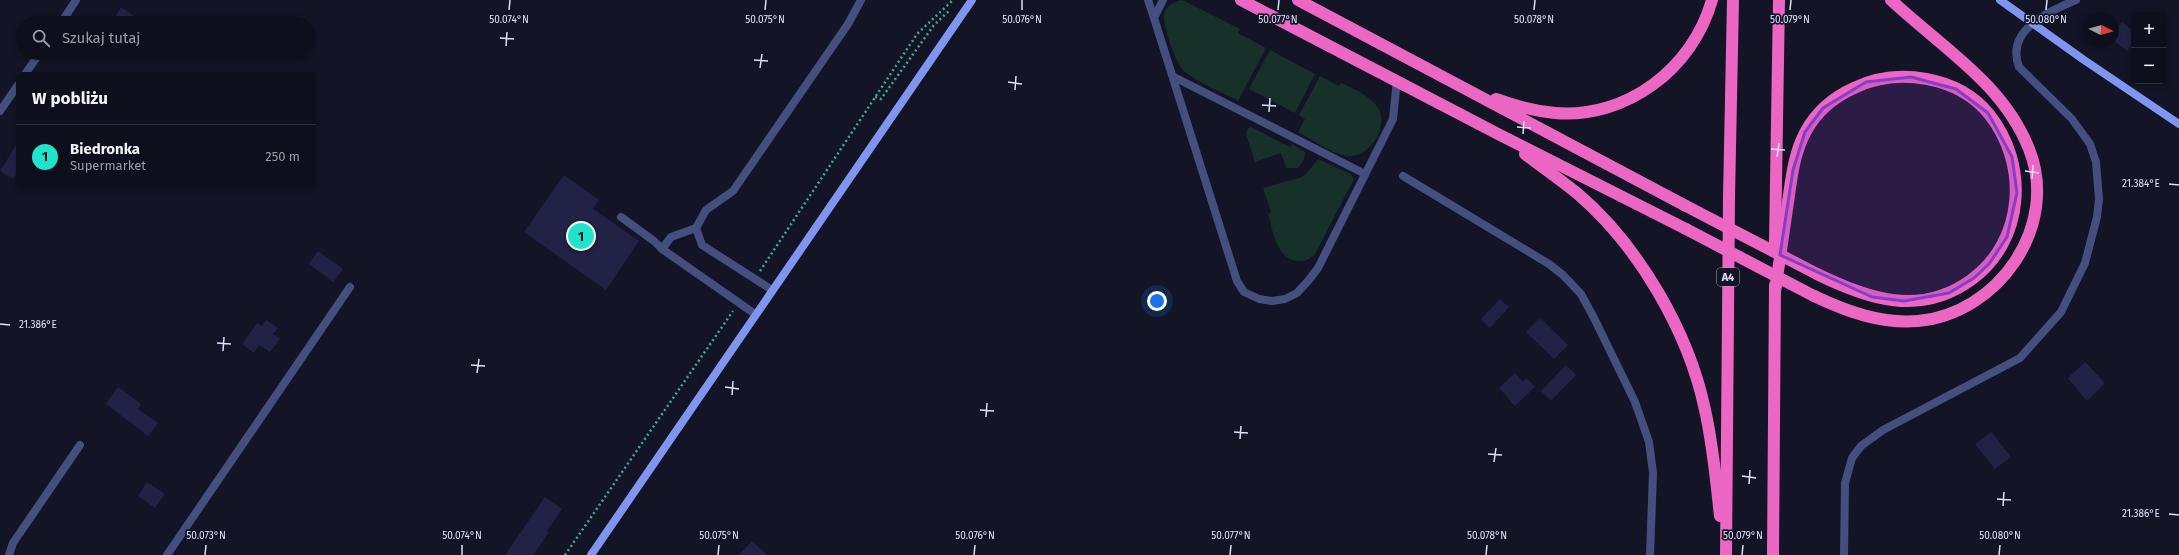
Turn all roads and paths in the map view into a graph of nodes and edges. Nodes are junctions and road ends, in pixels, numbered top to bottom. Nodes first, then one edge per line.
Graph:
1 (76, 0) edge
2 (861, 0) edge
3 (953, 0) edge
4 (1148, 0) edge
5 (1163, 0) edge
6 (1241, 0) edge
7 (1298, 0) edge
8 (1712, 0) edge
9 (1733, 0) edge
10 (1779, 0) edge
11 (1891, 0) edge
12 (2000, 0) edge
13 (2076, 0) edge
14 (972, 2) edge
15 (951, 10) dead end
16 (66, 16) edge
17 (1154, 18) junction
18 (2032, 23) junction
19 (35, 60) edge
20 (26, 72) edge
21 (1174, 77) junction
22 (1397, 80) junction
23 (1456, 84) junction
24 (16, 87) edge
25 (875, 97) junction
26 (0, 111) edge
27 (2179, 124) edge
28 (1500, 136) junction
29 (1365, 174) junction
30 (1403, 176) dead end
31 (620, 217) dead end
32 (696, 228) junction
33 (662, 249) junction
34 (755, 279) junction
35 (350, 287) dead end
36 (772, 290) junction
37 (1775, 292) junction
38 (738, 303) junction
39 (755, 314) junction
40 (80, 445) dead end
41 (9, 555) edge
42 (167, 555) edge
43 (566, 555) edge
44 (591, 555) edge
45 (1650, 555) edge
46 (1725, 555) edge
47 (1772, 555) edge
48 (1844, 555) edge

1 - 16 street
2 - 32 street
3 - 25 path
4 - 17 street
5 - 17 street
6 - 22 highway
7 - 23 highway
8 - 23 highway
9 - 46 highway, A4
10 - 37 highway
11 - 28 highway, bridge
12 - 18 street
13 - 18 street
14 - 36 street
15 - 25 path
17 - 21 street
18 - 27 street
18 - 48 street
19 - 20 street
21 - 29 street
21 - 29 street
22 - 28 highway
22 - 29 street
23 - 37 highway, bridge
24 - 26 street
25 - 34 path
28 - 46 highway
30 - 45 street
31 - 33 street
32 - 33 street
32 - 34 street
33 - 38 street
34 - 36 street
35 - 42 street
36 - 39 street
37 - 47 highway
38 - 39 street
38 - 43 path
39 - 44 street
40 - 41 street

